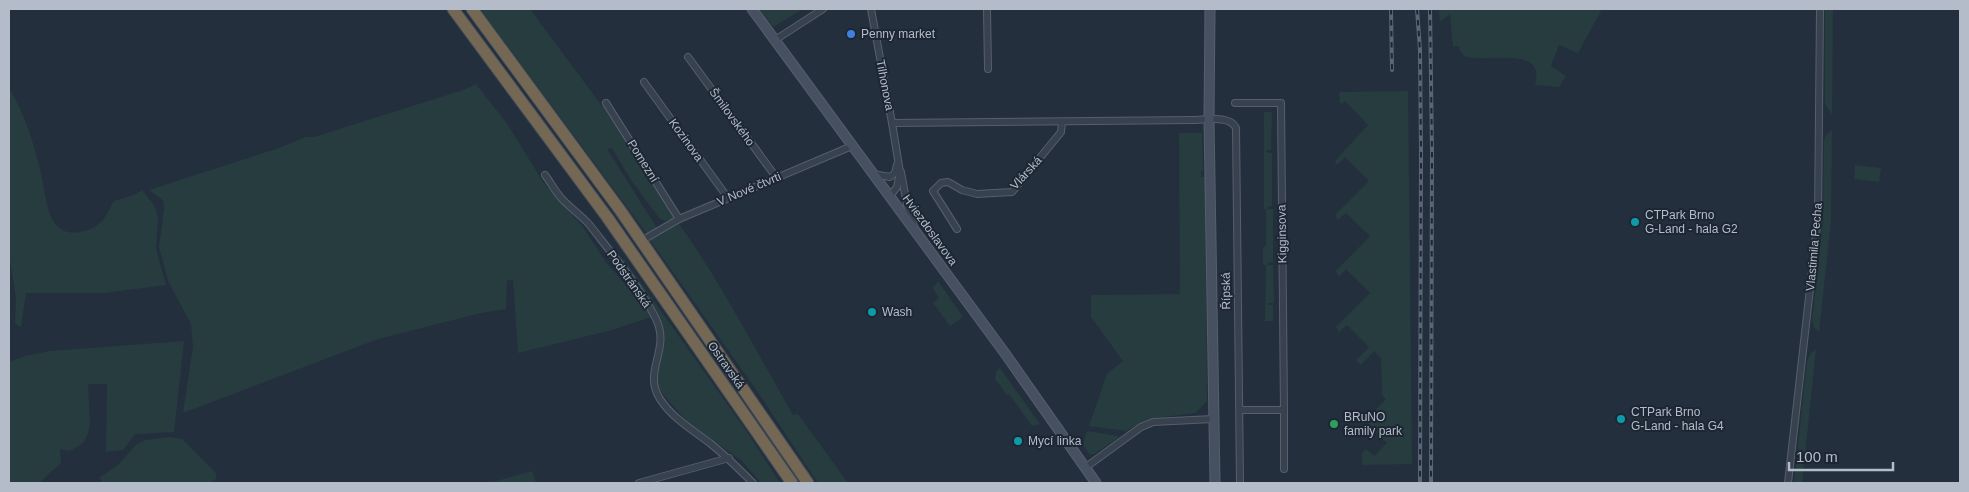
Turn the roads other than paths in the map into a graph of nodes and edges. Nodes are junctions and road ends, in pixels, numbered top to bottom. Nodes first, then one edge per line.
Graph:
1 (453, 9) edge
2 (472, 9) edge
3 (752, 9) edge
4 (822, 9) edge
5 (871, 9) edge
6 (987, 9) edge
7 (1210, 9) edge
8 (1820, 9) edge
9 (774, 40) junction
10 (688, 57) dead end
11 (988, 69) dead end
12 (644, 82) dead end
13 (606, 103) dead end
14 (1235, 103) dead end
15 (1209, 120) junction
16 (1062, 122) junction
17 (892, 123) junction
18 (852, 146) junction
19 (898, 161) junction
20 (873, 174) junction
21 (545, 175) dead end
22 (776, 177) junction
23 (890, 196) junction
24 (728, 198) junction
25 (679, 219) junction
26 (957, 229) dead end
27 (917, 233) junction
28 (648, 237) dead end
29 (1240, 410) junction
30 (1284, 410) junction
31 (1213, 419) junction
32 (728, 458) junction
33 (1086, 468) junction
34 (1284, 469) dead end
35 (639, 483) edge
36 (752, 483) edge
37 (792, 483) edge
38 (808, 483) edge
39 (1096, 483) edge
40 (1215, 483) edge
41 (1240, 483) edge
42 (1788, 483) edge

1 - 37 highway, Ostravská
2 - 38 highway, Ostravská
3 - 9 main road, Hviezdoslavova
4 - 9 street
5 - 17 street, Tilhonova
6 - 11 street
7 - 15 main road, Řípská
8 - 42 street, Vlastimila Pecha
9 - 18 main road, Hviezdoslavova
10 - 22 street, Šmilovského
12 - 24 street, Kozinova
13 - 25 street, Pomezní
14 - 30 street, Kigginsova
15 - 16 street
15 - 29 street, Řípská
15 - 31 main road, Řípská
16 - 17 street
16 - 26 street, Vlárská
17 - 19 street, Tilhonova
18 - 20 main road, Hviezdoslavova
18 - 22 street, V Nové čtvrti
19 - 20 street
19 - 23 street, Tilhonova
19 - 27 street, Tilhonova
20 - 23 main road, Hviezdoslavova
21 - 32 street, Podstránská
22 - 24 street, V Nové čtvrti
23 - 27 main road, Hviezdoslavova
24 - 25 street, V Nové čtvrti
25 - 28 street, V Nové čtvrti
27 - 33 main road, Hviezdoslavova
29 - 30 street
29 - 41 street, Řípská
30 - 34 street, Kigginsova
31 - 33 street
31 - 40 main road, Řípská
32 - 35 street
32 - 36 street, Podstránská
33 - 39 main road, Hviezdoslavova

